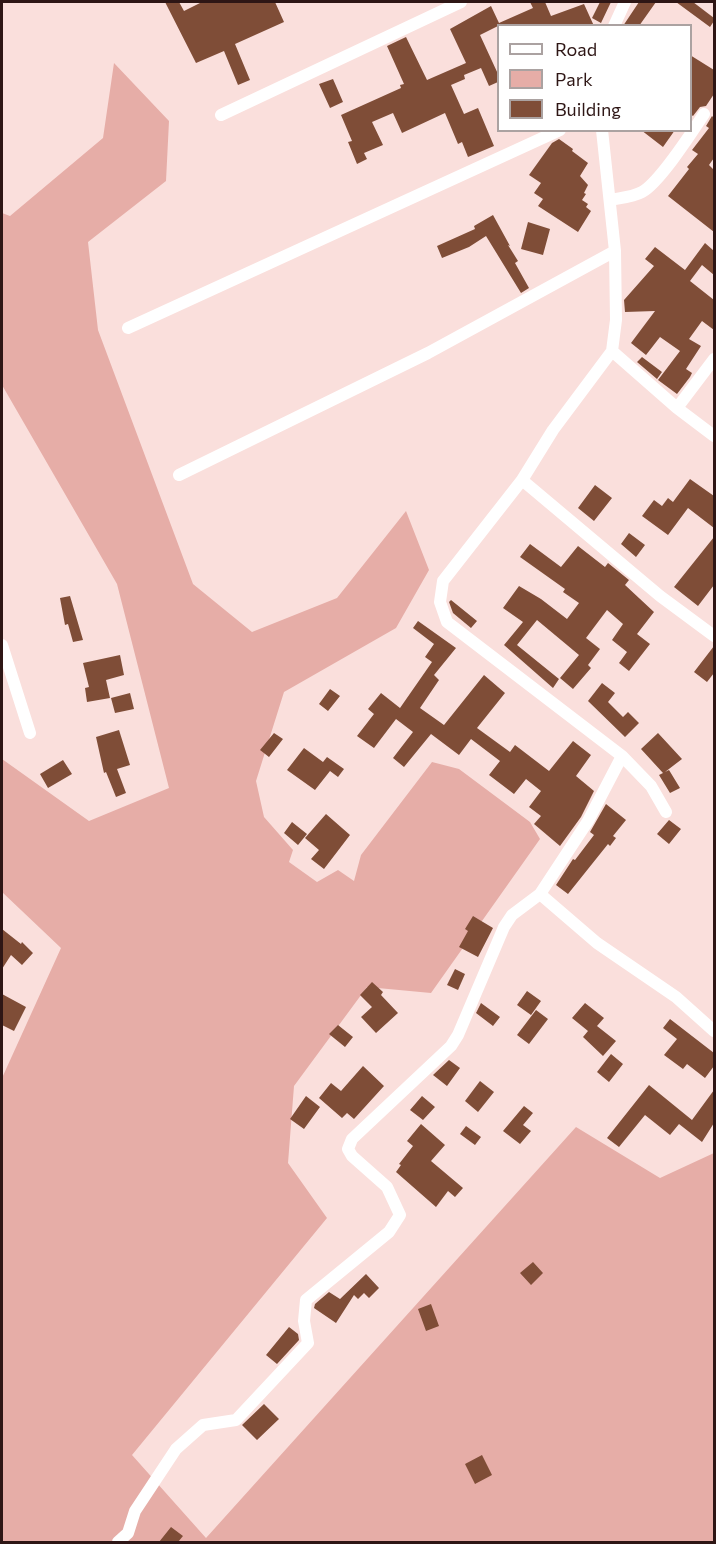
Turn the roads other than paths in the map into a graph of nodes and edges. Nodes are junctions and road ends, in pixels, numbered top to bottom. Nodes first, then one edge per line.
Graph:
1 (461, 2) edge
2 (625, 2) edge
3 (615, 24) edge
4 (704, 114) dead end
5 (221, 115) dead end
6 (556, 132) edge
7 (602, 132) edge
8 (610, 200) junction
9 (615, 251) junction
10 (128, 328) dead end
11 (612, 351) junction
12 (714, 359) edge
13 (678, 408) junction
14 (714, 436) edge
15 (178, 474) dead end
16 (522, 480) junction
17 (714, 636) edge
18 (2, 645) edge
19 (30, 733) dead end
20 (622, 756) junction
21 (666, 812) dead end
22 (540, 894) junction
23 (714, 1030) edge
24 (118, 1542) edge

1 - 5 street
2 - 3 street
4 - 8 street
6 - 10 street
7 - 8 street
8 - 9 street
9 - 11 street
9 - 15 street
11 - 13 street
11 - 16 street
12 - 13 street
13 - 14 street
16 - 17 street
16 - 20 street
18 - 19 street
20 - 21 street
20 - 22 street
22 - 23 street
22 - 24 street

